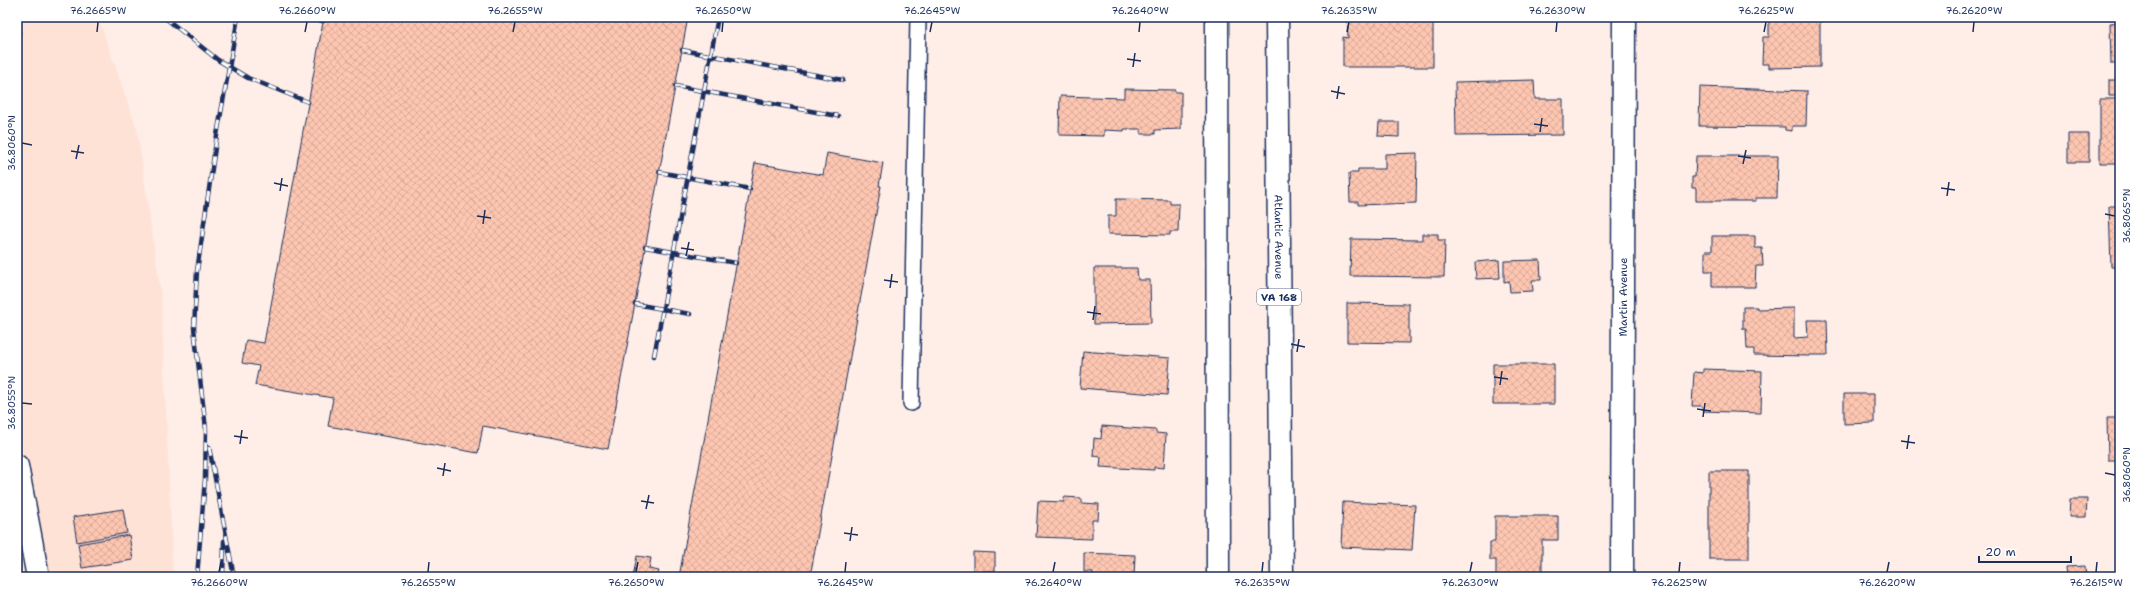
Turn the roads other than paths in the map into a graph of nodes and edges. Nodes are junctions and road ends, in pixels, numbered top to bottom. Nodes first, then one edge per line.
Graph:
1 (918, 17) edge
2 (1217, 17) edge
3 (1277, 17) edge
4 (1624, 17) edge
5 (911, 404) dead end
6 (17, 466) edge
7 (38, 577) edge
8 (1218, 577) edge
9 (1282, 577) edge
10 (1622, 577) edge

1 - 5 lane
2 - 8 main road
3 - 9 main road, Atlantic Avenue / VA 168
4 - 10 main road, Martin Avenue
6 - 7 main road

